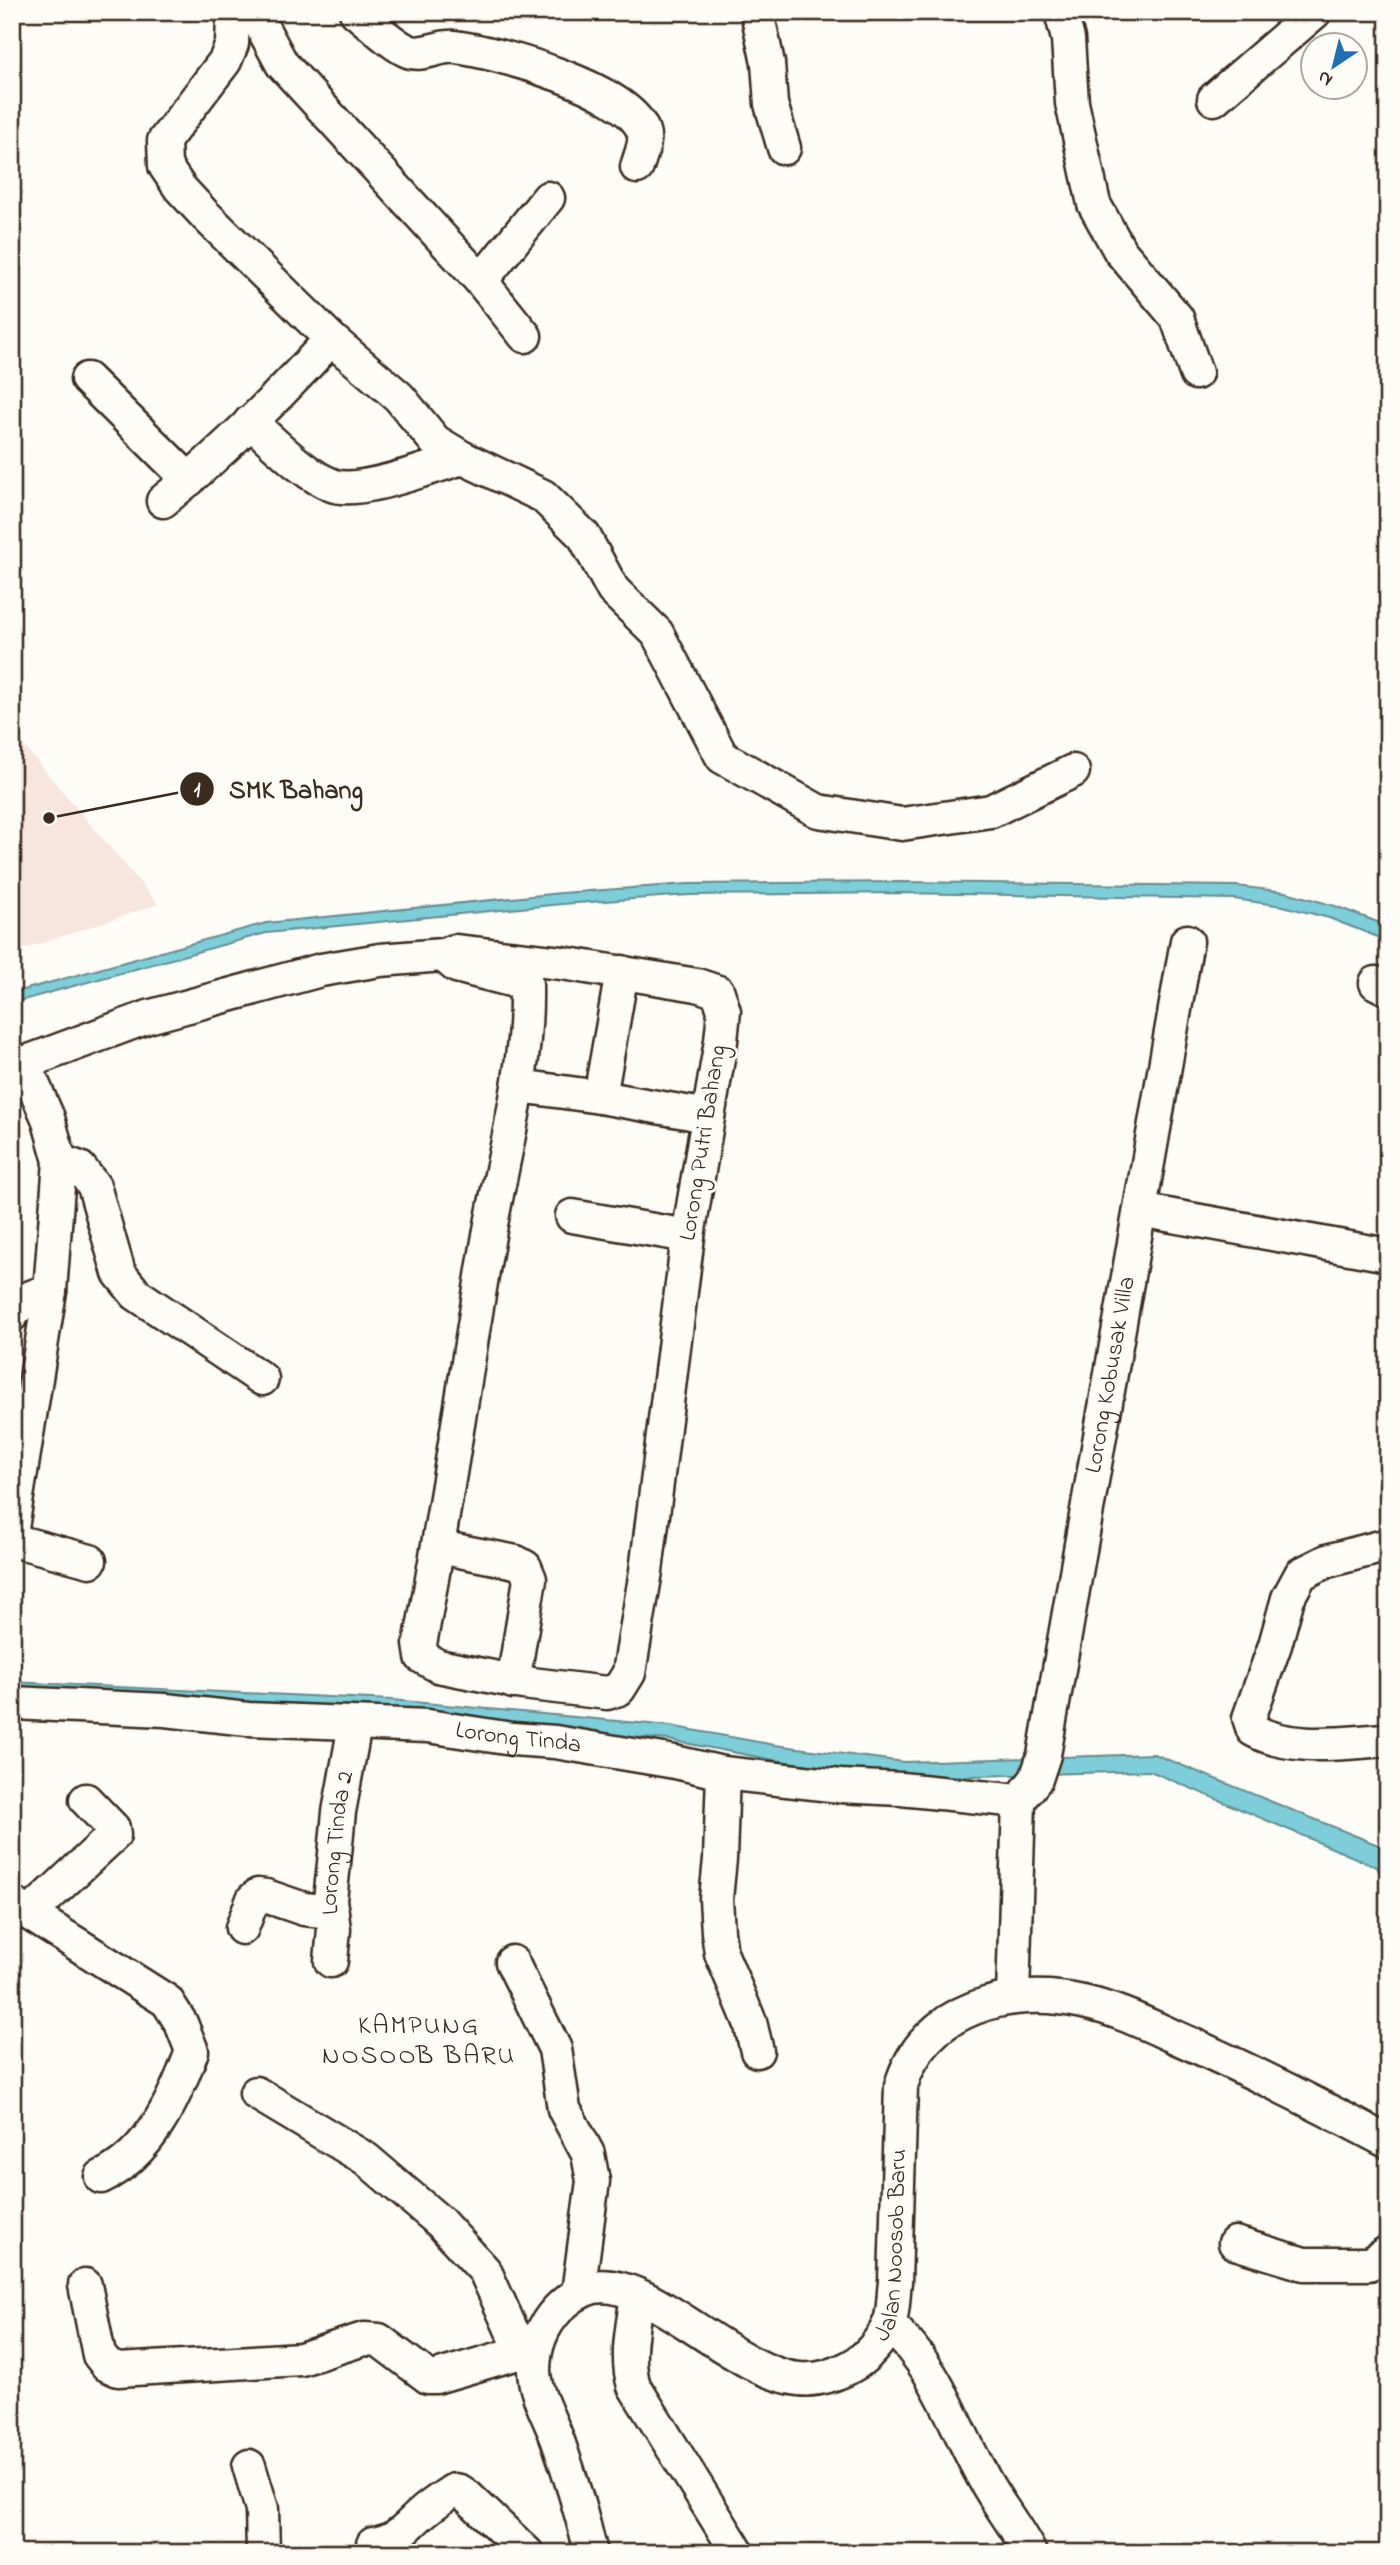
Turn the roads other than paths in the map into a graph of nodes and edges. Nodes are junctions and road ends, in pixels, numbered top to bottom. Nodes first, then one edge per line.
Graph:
1 (356, 12) edge
2 (757, 12) edge
3 (1062, 12) edge
4 (1315, 12) edge
5 (248, 15) edge
6 (1214, 99) dead end
7 (784, 148) dead end
8 (637, 167) dead end
9 (548, 198) dead end
10 (481, 281) junction
11 (525, 336) dead end
12 (331, 339) junction
13 (1196, 373) dead end
14 (87, 379) dead end
15 (250, 422) junction
16 (463, 458) junction
17 (189, 480) junction
18 (163, 501) dead end
19 (1073, 771) dead end
20 (1187, 941) dead end
21 (526, 972) junction
22 (622, 972) junction
23 (18, 1065) edge
24 (519, 1086) junction
25 (600, 1097) junction
26 (708, 1116) junction
27 (60, 1161) junction
28 (1140, 1210) junction
29 (572, 1216) dead end
30 (688, 1236) junction
31 (1388, 1255) edge
32 (50, 1291) junction
33 (12, 1315) edge
34 (262, 1379) dead end
35 (12, 1528) edge
36 (12, 1539) edge
37 (1388, 1545) edge
38 (439, 1547) junction
39 (89, 1561) dead end
40 (513, 1682) junction
41 (12, 1703) edge
42 (355, 1724) junction
43 (1388, 1740) edge
44 (723, 1773) junction
45 (1033, 1779) junction
46 (86, 1800) dead end
47 (22, 1909) edge
48 (332, 1913) junction
49 (242, 1928) dead end
50 (331, 1961) dead end
51 (512, 1962) dead end
52 (1013, 1996) junction
53 (757, 2050) dead end
54 (256, 2093) dead end
55 (1388, 2142) edge
56 (101, 2177) dead end
57 (1235, 2243) dead end
58 (1388, 2252) edge
59 (85, 2285) dead end
60 (579, 2293) junction
61 (637, 2295) junction
62 (889, 2324) junction
63 (531, 2354) junction
64 (249, 2466) dead end
65 (373, 2544) dead end
66 (262, 2553) edge
67 (527, 2553) edge
68 (591, 2553) edge
69 (738, 2553) edge
70 (1030, 2553) edge

1 - 8 street
2 - 7 street
3 - 13 street
4 - 6 street
5 - 10 street
5 - 12 street
9 - 10 street
10 - 11 street
12 - 15 street
12 - 16 street
14 - 17 street
15 - 16 street
15 - 17 street
16 - 19 street
17 - 18 street
20 - 28 street, Lorong Kobusak Villa
21 - 22 street, Lorong Putri Bahang
21 - 23 street, Lorong Putri Bahang
21 - 24 street, Lorong Putri Bahang
22 - 25 street
22 - 26 street, Lorong Putri Bahang
23 - 27 street
24 - 25 street
24 - 38 street, Lorong Putri Bahang
25 - 26 street
26 - 30 street, Lorong Putri Bahang
27 - 32 street
27 - 34 street
28 - 31 street
28 - 45 street, Lorong Kobusak Villa
29 - 30 street
30 - 40 street, Lorong Putri Bahang
32 - 33 street
32 - 35 street
36 - 39 street
37 - 43 street
38 - 40 street
38 - 40 street, Lorong Putri Bahang
41 - 42 street, Lorong Tinda
42 - 44 street, Lorong Tinda
42 - 48 street, Lorong Tinda 2
44 - 45 street, Lorong Tinda
44 - 53 street
45 - 52 street, Lorong Kobusak Villa
46 - 47 street
47 - 56 street
48 - 49 street
48 - 50 street, Lorong Tinda 2
51 - 60 street
52 - 55 street, Jalan Noosob Baru
52 - 62 street, Jalan Noosob Baru
54 - 63 street
57 - 58 street
59 - 63 street
60 - 61 street, Jalan Noosob Baru
60 - 63 street
61 - 62 street, Jalan Noosob Baru
61 - 69 street
62 - 70 street
63 - 68 street
64 - 66 street
65 - 67 street

